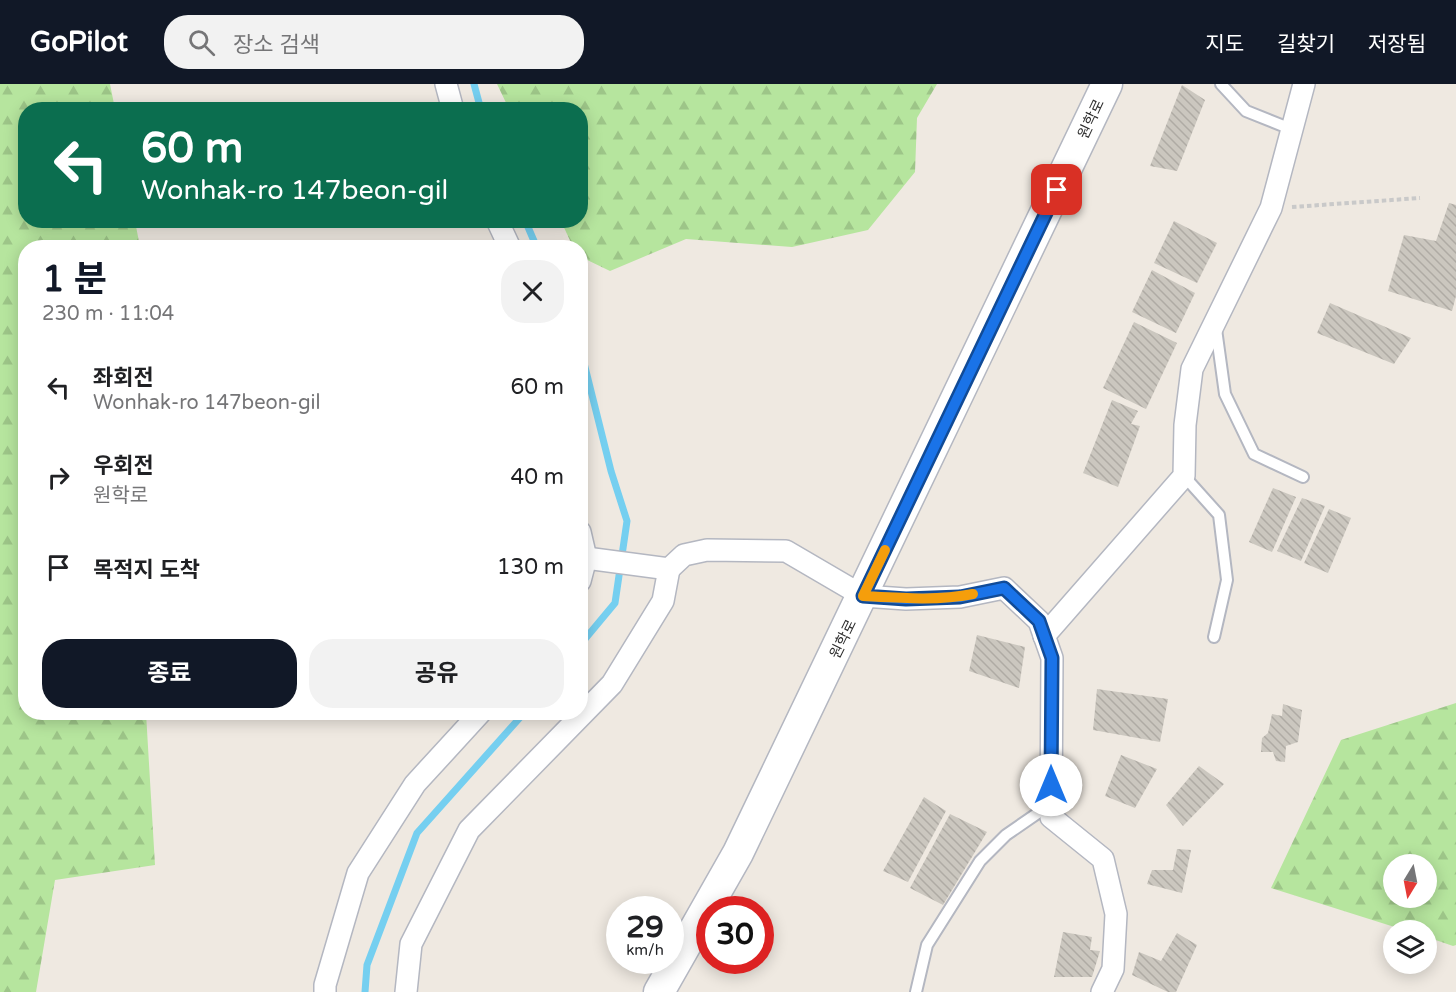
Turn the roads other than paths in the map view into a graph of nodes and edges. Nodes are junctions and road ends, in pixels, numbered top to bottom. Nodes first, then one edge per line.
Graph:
1 (446, 84) edge
2 (1107, 84) edge
3 (1221, 84) edge
4 (1304, 84) edge
5 (451, 102) edge
6 (1291, 129) junction
7 (1215, 323) junction
8 (1184, 476) junction
9 (1303, 477) dead end
10 (588, 546) edge
11 (595, 559) junction
12 (659, 568) junction
13 (588, 569) edge
14 (863, 596) junction
15 (1044, 636) junction
16 (1214, 637) dead end
17 (588, 709) edge
18 (474, 720) edge
19 (577, 720) edge
20 (1051, 804) junction
21 (325, 992) edge
22 (406, 992) edge
23 (659, 992) edge
24 (916, 992) edge
25 (1102, 992) edge

1 - 5 street
2 - 14 street, 원학로
3 - 6 lane
4 - 6 street
6 - 7 street
7 - 8 street
7 - 9 lane
8 - 15 street
8 - 16 lane
10 - 11 street
11 - 12 street
11 - 13 street
12 - 14 street
12 - 17 street
14 - 15 street
14 - 23 street, 원학로
15 - 20 street
18 - 21 street
19 - 22 street
20 - 24 lane
20 - 25 street

